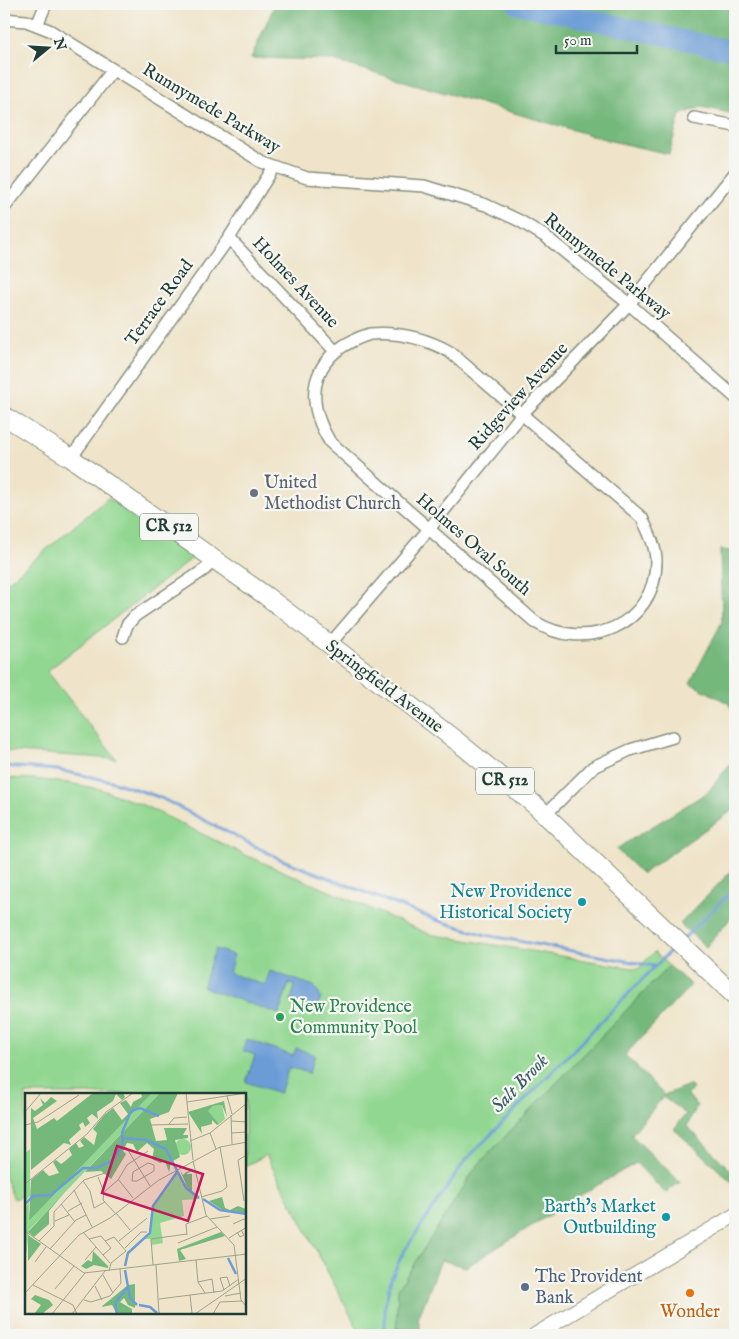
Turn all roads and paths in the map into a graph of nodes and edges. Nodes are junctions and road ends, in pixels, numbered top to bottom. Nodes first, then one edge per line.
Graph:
1 (46, 4) edge
2 (4, 19) edge
3 (38, 25) junction
4 (113, 70) junction
5 (694, 118) dead end
6 (735, 126) edge
7 (274, 167) junction
8 (735, 173) edge
9 (4, 208) edge
10 (229, 238) junction
11 (629, 304) junction
12 (335, 351) junction
13 (735, 397) edge
14 (522, 414) junction
15 (4, 416) edge
16 (71, 458) junction
17 (429, 529) junction
18 (215, 560) junction
19 (124, 637) dead end
20 (329, 645) junction
21 (673, 737) dead end
22 (545, 815) junction
23 (735, 996) edge
24 (735, 1215) edge
25 (535, 1335) edge

1 - 3 street
2 - 3 street, Runnymede Parkway
3 - 4 street, Runnymede Parkway
4 - 7 street, Runnymede Parkway
4 - 9 street
5 - 6 street
7 - 10 street, Terrace Road
7 - 11 street, Runnymede Parkway
8 - 11 street, Ridgeview Avenue
10 - 12 street, Holmes Avenue
10 - 16 street, Terrace Road
11 - 13 street, Runnymede Parkway
11 - 14 street, Ridgeview Avenue
12 - 14 street, Holmes Oval South
12 - 17 street, Holmes Oval South
14 - 17 street, Ridgeview Avenue
14 - 17 street, Holmes Oval South
15 - 16 main road, Springfield Avenue / CR 512
16 - 18 main road, Springfield Avenue / CR 512
17 - 20 street, Ridgeview Avenue
18 - 19 street
18 - 20 main road, Springfield Avenue / CR 512
20 - 22 main road, Springfield Avenue / CR 512
21 - 22 street
22 - 23 main road, Springfield Avenue / CR 512
24 - 25 street

